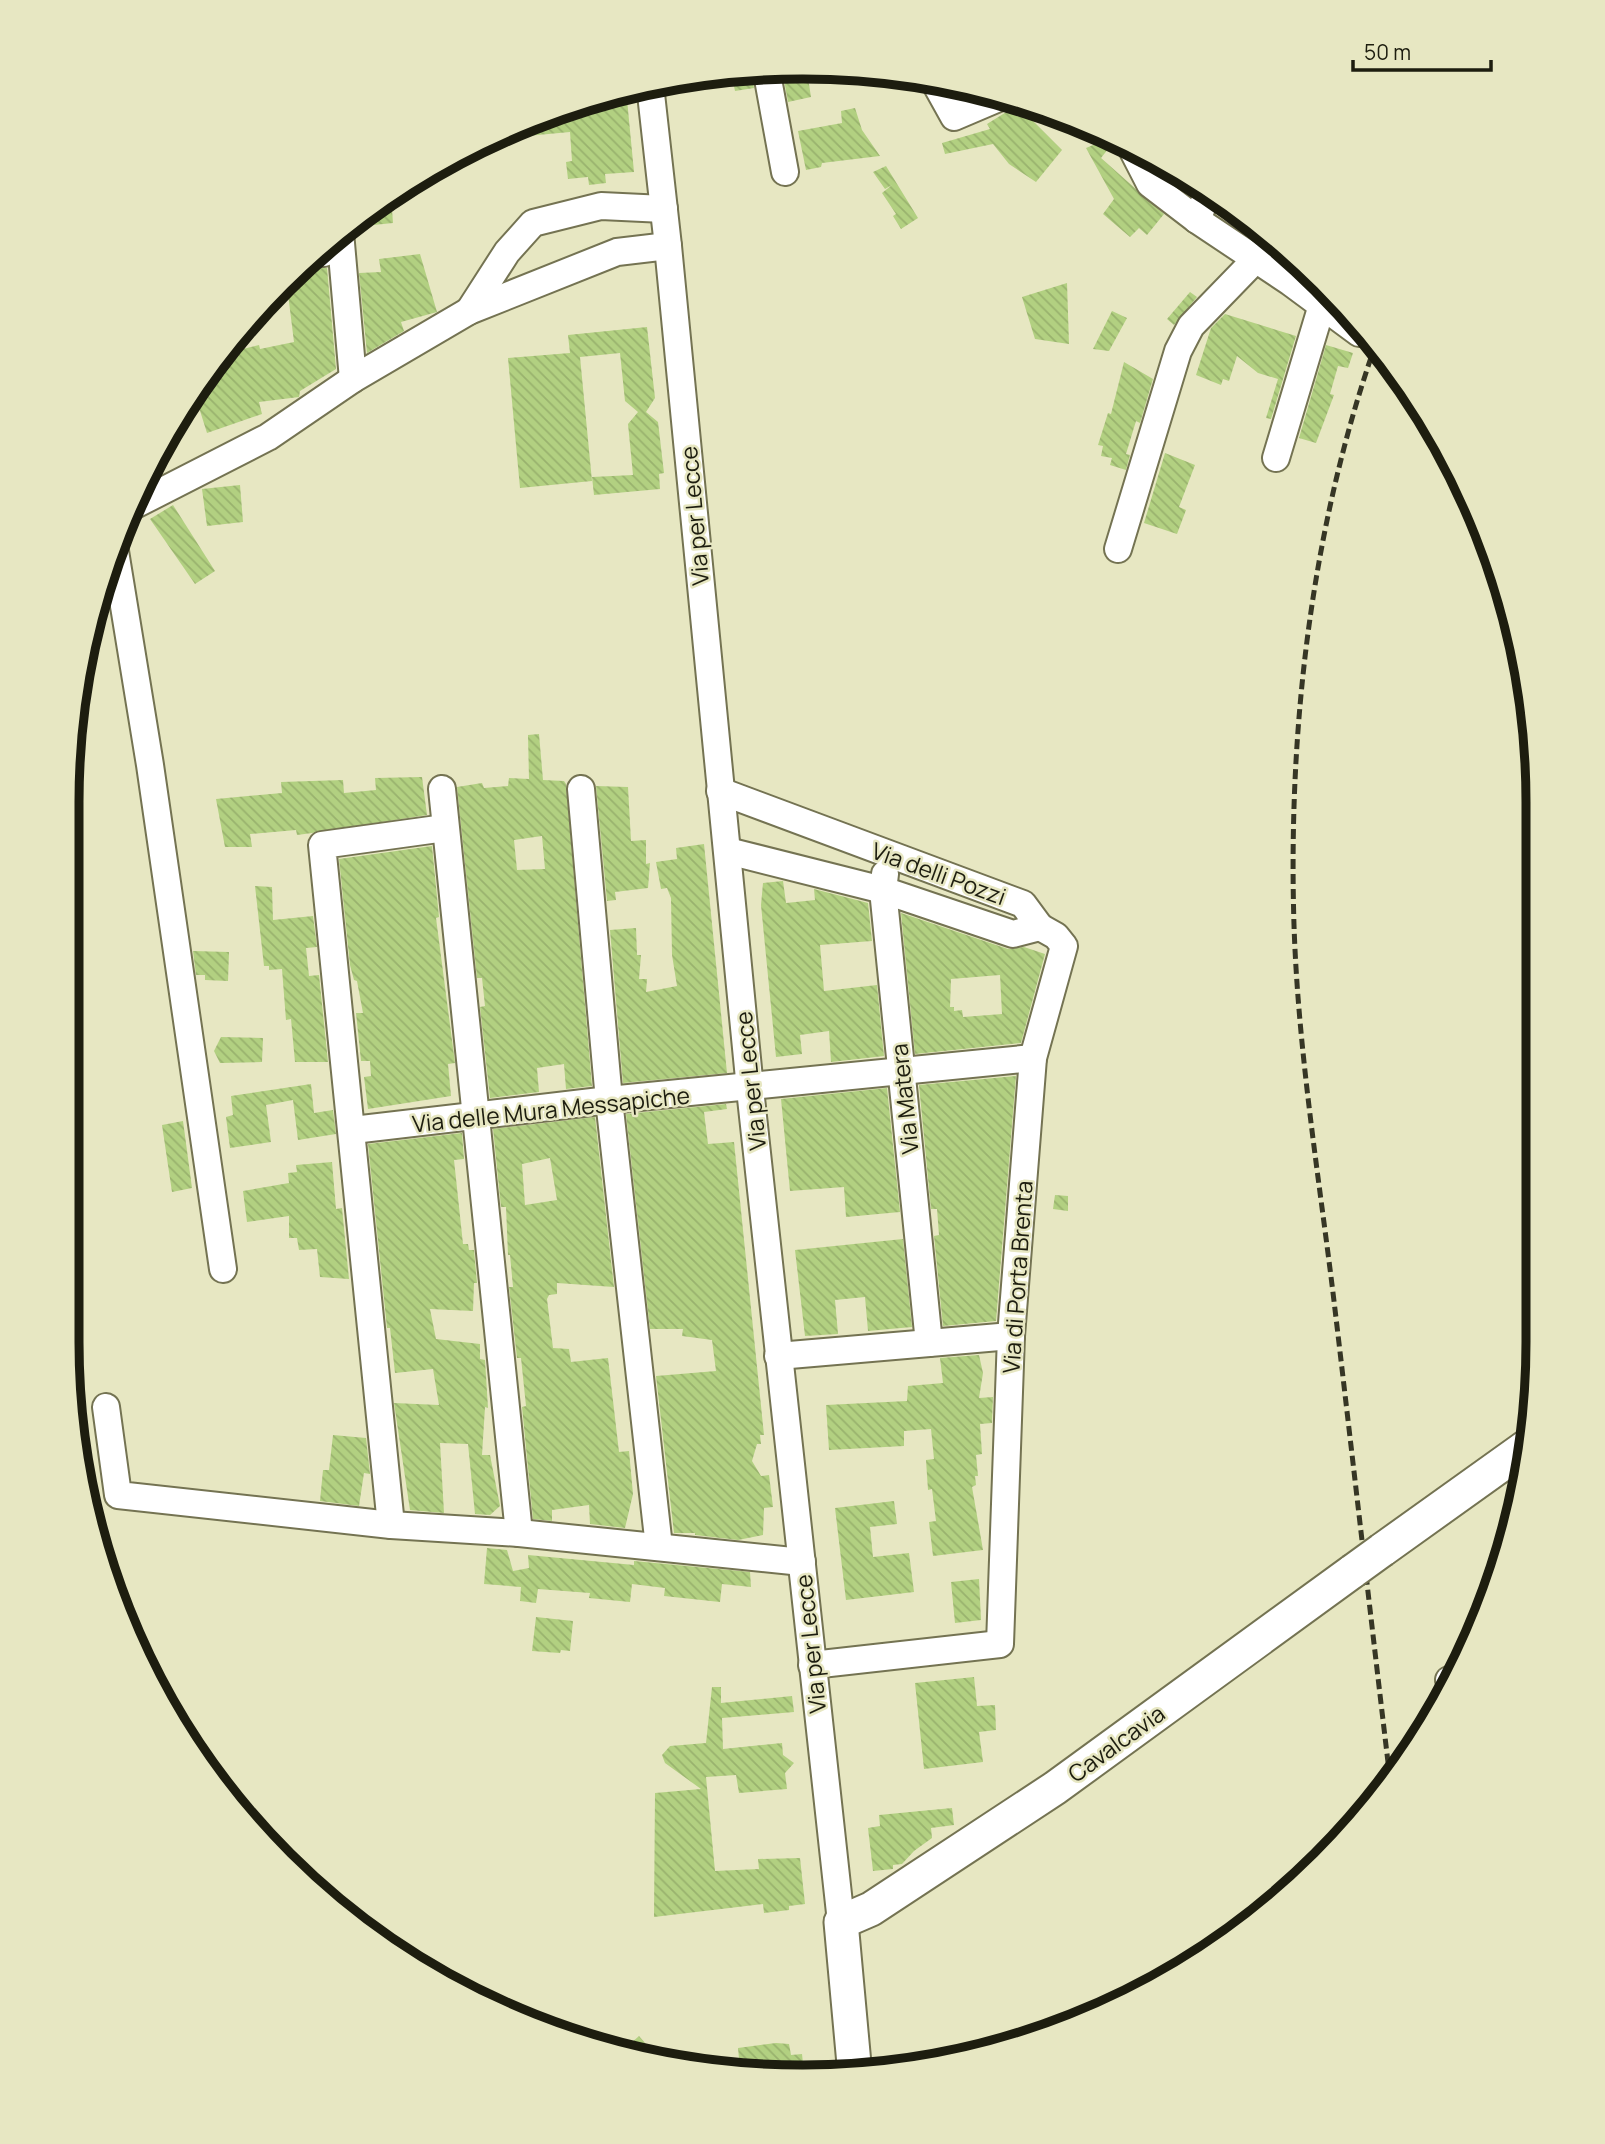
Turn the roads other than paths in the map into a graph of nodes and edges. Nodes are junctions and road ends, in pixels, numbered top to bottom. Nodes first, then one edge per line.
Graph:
1 (768, 80) edge
2 (940, 92) edge
3 (651, 95) edge
4 (988, 103) edge
5 (1139, 162) edge
6 (785, 172) dead end
7 (1205, 201) edge
8 (664, 209) junction
9 (1197, 220) junction
10 (668, 246) junction
11 (328, 256) edge
12 (1256, 260) junction
13 (1294, 271) edge
14 (1296, 274) edge
15 (1322, 305) junction
16 (469, 311) junction
17 (1343, 321) edge
18 (354, 379) junction
19 (1276, 458) dead end
20 (145, 500) edge
21 (1118, 549) dead end
22 (118, 568) edge
23 (442, 789) dead end
24 (581, 789) dead end
25 (720, 791) junction
26 (445, 828) junction
27 (728, 851) junction
28 (887, 855) junction
29 (883, 890) junction
30 (1040, 927) junction
31 (1033, 1058) junction
32 (901, 1071) junction
33 (750, 1089) junction
34 (609, 1100) junction
35 (475, 1116) junction
36 (353, 1130) junction
37 (223, 1269) dead end
38 (1011, 1336) junction
39 (929, 1343) junction
40 (778, 1356) junction
41 (106, 1407) dead end
42 (1517, 1453) edge
43 (391, 1525) junction
44 (519, 1533) junction
45 (659, 1547) junction
46 (802, 1562) junction
47 (812, 1664) junction
48 (841, 1922) junction
49 (854, 2064) edge

1 - 6 street
2 - 4 street
3 - 8 street, Via per Lecce
5 - 9 street
7 - 9 street
8 - 10 street, Via per Lecce
8 - 16 street
9 - 12 street
10 - 16 street
10 - 25 street, Via per Lecce
11 - 18 street
12 - 13 street
12 - 21 street
14 - 15 street
15 - 17 street
15 - 19 street
16 - 18 street
18 - 20 street
22 - 37 street
23 - 26 street
24 - 34 street
25 - 27 street, Via per Lecce
25 - 28 street, Via delli Pozzi
26 - 35 street
26 - 36 street
27 - 29 street, Via delli Pozzi
27 - 33 street, Via per Lecce
28 - 29 street, Via Matera
28 - 30 street, Via delli Pozzi
29 - 30 street, Via delli Pozzi
29 - 32 street, Via Matera
30 - 31 street, Via di Porta Brenta
31 - 32 street, Via delle Mura Messapiche
31 - 38 street, Via di Porta Brenta
32 - 33 street, Via delle Mura Messapiche
32 - 39 street, Via Matera
33 - 34 street, Via delle Mura Messapiche
33 - 40 street, Via per Lecce
34 - 35 street, Via delle Mura Messapiche
34 - 45 street
35 - 36 street, Via delle Mura Messapiche
35 - 44 street
36 - 43 street
38 - 39 street
38 - 47 street, Via di Porta Brenta
39 - 40 street
40 - 46 street, Via per Lecce
41 - 43 street
42 - 48 main road, Cavalcavia, bridge
43 - 44 street
44 - 45 street
45 - 46 street
46 - 47 street, Via per Lecce
47 - 48 street, Via per Lecce
48 - 49 main road, Via per Lecce

